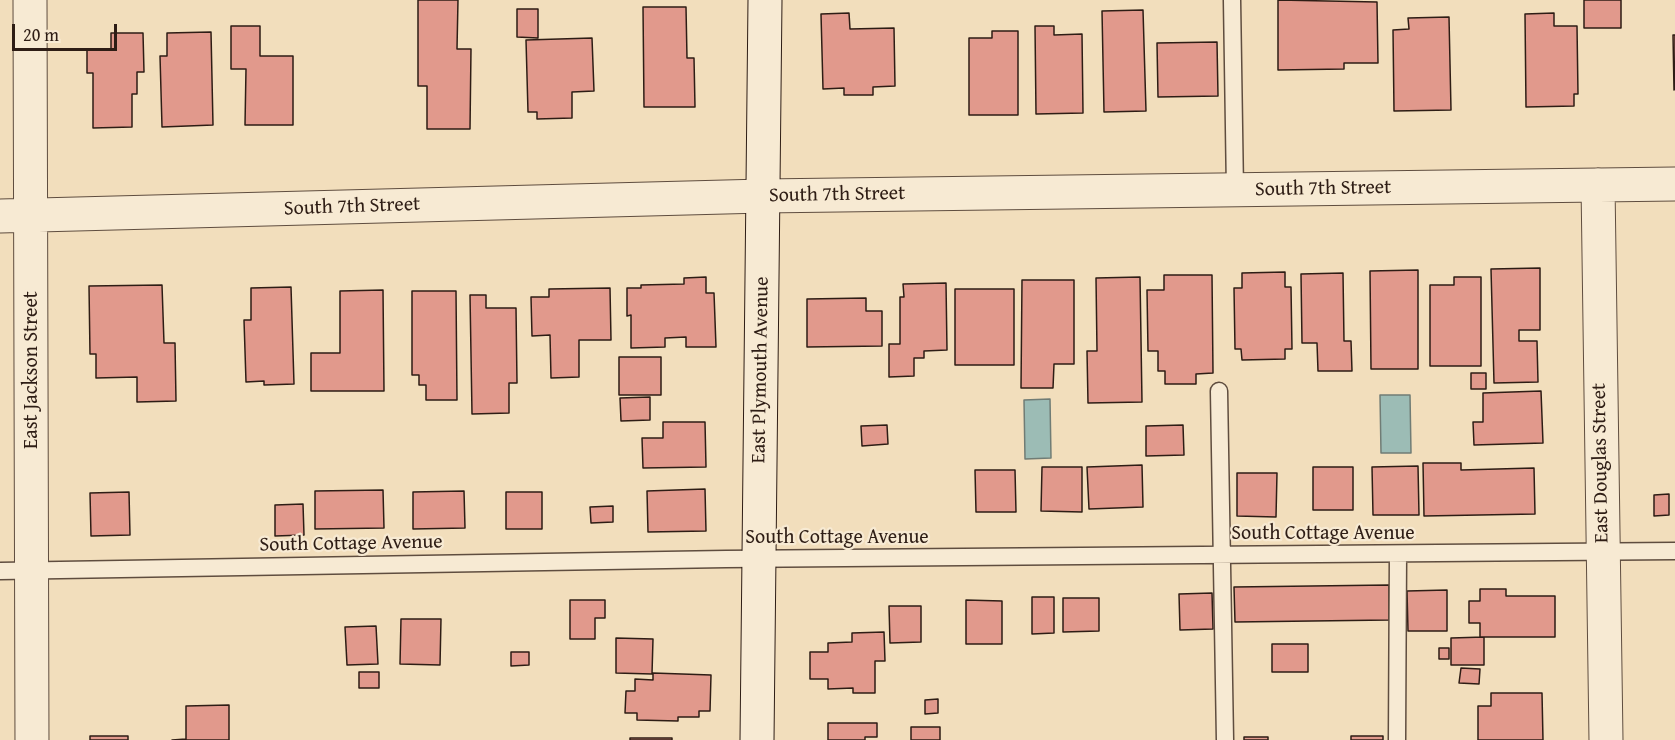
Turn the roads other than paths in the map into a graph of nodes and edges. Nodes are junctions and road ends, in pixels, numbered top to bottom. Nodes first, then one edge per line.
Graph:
1 (30, 0) edge
2 (765, 0) edge
3 (1232, 0) edge
4 (1675, 184) edge
5 (1598, 185) junction
6 (1235, 191) junction
7 (763, 196) junction
8 (16, 216) edge
9 (1220, 391) dead end
10 (1675, 551) edge
11 (1602, 552) junction
12 (1398, 554) junction
13 (1222, 556) junction
14 (759, 560) junction
15 (32, 570) junction
16 (0, 571) edge
17 (32, 740) edge
18 (757, 740) edge
19 (1225, 740) edge
20 (1396, 740) edge
21 (1606, 740) edge

1 - 8 street, East Jackson Street
2 - 7 street, East Plymouth Avenue
3 - 6 lane
4 - 5 street, South 7th Street
5 - 6 street, South 7th Street
5 - 11 street, East Douglas Street
6 - 7 street, South 7th Street
7 - 8 street, South 7th Street
7 - 14 street, East Plymouth Avenue
8 - 15 street, East Jackson Street
9 - 13 lane
10 - 11 lane, South Cottage Avenue
11 - 12 lane, South Cottage Avenue
11 - 21 street, East Douglas Street
12 - 13 lane, South Cottage Avenue
12 - 20 lane
13 - 14 lane, South Cottage Avenue
13 - 19 lane
14 - 15 lane, South Cottage Avenue
14 - 18 street, East Plymouth Avenue
15 - 16 lane, South Cottage Avenue
15 - 17 street, East Jackson Street

